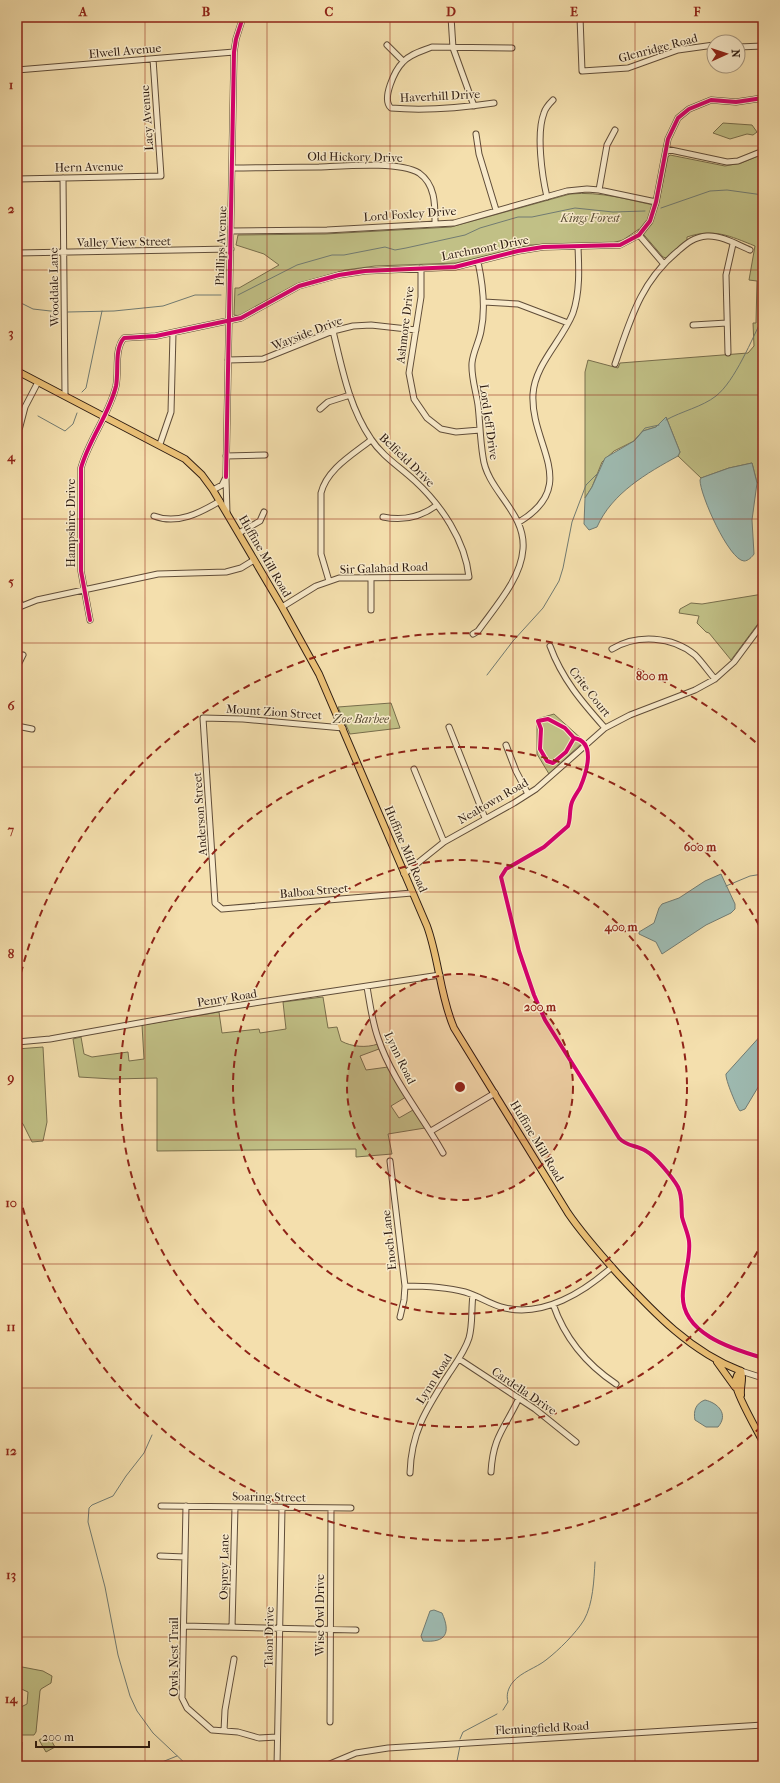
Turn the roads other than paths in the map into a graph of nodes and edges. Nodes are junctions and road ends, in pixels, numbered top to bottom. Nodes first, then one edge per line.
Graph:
1 (243, 17) edge
2 (451, 17) edge
3 (580, 17) edge
4 (387, 45) dead end
5 (706, 46) edge
6 (763, 46) edge
7 (746, 47) edge
8 (453, 48) junction
9 (512, 48) dead end
10 (234, 52) junction
11 (153, 59) junction
12 (403, 61) junction
13 (17, 70) edge
14 (763, 98) edge
15 (552, 100) dead end
16 (494, 103) dead end
17 (474, 106) junction
18 (615, 130) dead end
19 (476, 134) dead end
20 (666, 149) junction
21 (763, 152) edge
22 (233, 168) junction
23 (161, 176) joint
24 (63, 178) junction
25 (17, 179) edge
26 (599, 190) junction
27 (547, 196) junction
28 (656, 202) junction
29 (496, 210) junction
30 (435, 224) junction
31 (232, 231) junction
32 (639, 235) junction
33 (733, 244) junction
34 (578, 247) junction
35 (231, 249) junction
36 (750, 250) dead end
37 (17, 253) edge
38 (64, 254) junction
39 (478, 262) junction
40 (663, 263) junction
41 (421, 268) junction
42 (484, 302) junction
43 (229, 321) junction
44 (568, 323) junction
45 (727, 324) junction
46 (694, 325) dead end
47 (416, 330) junction
48 (333, 331) junction
49 (173, 333) junction
50 (124, 338) joint
51 (728, 353) dead end
52 (228, 360) junction
53 (615, 364) dead end
54 (17, 371) edge
55 (38, 382) junction
56 (65, 395) junction
57 (350, 395) junction
58 (320, 409) dead end
59 (104, 415) junction
60 (480, 430) junction
61 (371, 440) junction
62 (160, 444) junction
63 (226, 456) junction
64 (265, 456) dead end
65 (226, 477) junction
66 (213, 490) junction
67 (220, 501) junction
68 (437, 505) junction
69 (227, 512) junction
70 (264, 512) dead end
71 (154, 516) dead end
72 (383, 517) dead end
73 (519, 522) junction
74 (239, 533) junction
75 (254, 560) junction
76 (469, 577) joint
77 (371, 578) junction
78 (329, 581) junction
79 (84, 590) junction
80 (19, 607) edge
81 (282, 607) junction
82 (371, 610) dead end
83 (90, 620) dead end
84 (763, 623) edge
85 (473, 634) dead end
86 (550, 646) dead end
87 (612, 649) dead end
88 (23, 655) dead end
89 (714, 679) junction
90 (17, 687) edge
91 (203, 718) joint
92 (17, 726) edge
93 (448, 727) dead end
94 (343, 728) junction
95 (605, 728) junction
96 (32, 729) dead end
97 (506, 745) dead end
98 (414, 769) dead end
99 (528, 794) junction
100 (485, 818) junction
101 (444, 842) junction
102 (404, 874) junction
103 (412, 893) junction
104 (218, 907) joint
105 (440, 975) junction
106 (367, 987) junction
107 (17, 1042) edge
108 (495, 1093) junction
109 (431, 1131) junction
110 (444, 1152) dead end
111 (390, 1161) dead end
112 (612, 1267) junction
113 (405, 1286) junction
114 (473, 1295) junction
115 (553, 1304) junction
116 (400, 1317) dead end
117 (459, 1359) junction
118 (715, 1360) junction
119 (741, 1371) junction
120 (763, 1378) edge
121 (616, 1384) dead end
122 (737, 1390) junction
123 (519, 1398) junction
124 (742, 1398) junction
125 (576, 1442) dead end
126 (763, 1442) edge
127 (491, 1472) dead end
128 (410, 1473) dead end
129 (161, 1506) dead end
130 (186, 1506) junction
131 (235, 1507) junction
132 (282, 1508) junction
133 (331, 1508) junction
134 (351, 1508) dead end
135 (160, 1556) dead end
136 (185, 1557) junction
137 (184, 1626) junction
138 (232, 1627) junction
139 (279, 1628) junction
140 (330, 1629) junction
141 (356, 1630) dead end
142 (234, 1659) dead end
143 (330, 1722) dead end
144 (763, 1725) edge
145 (224, 1731) junction
146 (277, 1737) junction
147 (277, 1766) edge
148 (325, 1766) edge

1 - 10 street, Phillips Avenue
2 - 8 street
3 - 5 street, Glenridge Road
4 - 12 street
6 - 7 street
8 - 9 street
8 - 12 street
8 - 17 street
10 - 11 street, Elwell Avenue
10 - 22 street, Phillips Avenue
11 - 13 street, Elwell Avenue
11 - 23 street, Lacy Avenue
12 - 17 street, Haverhill Drive
14 - 20 street, Larchmont Drive
15 - 27 street
16 - 17 street, Haverhill Drive
18 - 26 street
19 - 29 street
20 - 21 street
20 - 28 street, Larchmont Drive
22 - 30 street, Old Hickory Drive
22 - 31 street, Phillips Avenue
23 - 24 street, Hern Avenue
24 - 25 street, Hern Avenue
24 - 38 street, Wooddale Lane
26 - 27 street, Lord Foxley Drive
26 - 28 street, Lord Foxley Drive
27 - 29 street, Lord Foxley Drive
28 - 32 street, Larchmont Drive
29 - 30 street, Lord Foxley Drive
30 - 31 street, Lord Foxley Drive
31 - 35 street, Phillips Avenue
32 - 34 street, Larchmont Drive
32 - 40 street
33 - 36 street
33 - 40 street
33 - 45 street
34 - 39 street, Larchmont Drive
34 - 44 street
35 - 38 street, Valley View Street
35 - 43 street, Phillips Avenue
37 - 38 street, Valley View Street
38 - 56 street, Wooddale Lane
39 - 41 street, Larchmont Drive
39 - 42 street, Lord Jeff Drive
40 - 53 street
41 - 43 street, Larchmont Drive
41 - 47 street, Ashmore Drive
42 - 44 street
42 - 60 street, Lord Jeff Drive
43 - 49 street, Larchmont Drive
43 - 52 street, Phillips Avenue
44 - 73 street
45 - 46 street
45 - 51 street
47 - 48 street, Wayside Drive
47 - 60 street, Ashmore Drive
48 - 52 street, Wayside Drive
48 - 57 street, Belfield Drive
49 - 50 street, Larchmont Drive
49 - 62 street
50 - 59 street, Hampshire Drive
52 - 63 street, Phillips Avenue
54 - 55 main road, Huffine Mill Road
55 - 56 main road, Huffine Mill Road
55 - 80 street
56 - 59 main road, Huffine Mill Road
57 - 58 street
57 - 61 street, Belfield Drive
59 - 62 main road, Huffine Mill Road
59 - 79 street, Hampshire Drive
60 - 73 street, Lord Jeff Drive
61 - 68 street, Belfield Drive
61 - 78 street
62 - 66 main road, Huffine Mill Road
63 - 64 street
63 - 65 street, Phillips Avenue
65 - 66 street
65 - 69 street, Phillips Avenue
66 - 67 main road, Huffine Mill Road
67 - 69 main road, Huffine Mill Road
67 - 71 street
68 - 72 street
68 - 76 street, Belfield Drive
69 - 74 main road, Huffine Mill Road
70 - 74 street
73 - 85 street, Lord Jeff Drive
74 - 75 main road, Huffine Mill Road
75 - 79 street
75 - 81 main road, Huffine Mill Road
76 - 77 street, Sir Galahad Road
77 - 78 street, Sir Galahad Road
77 - 82 street
78 - 81 street, Sir Galahad Road
79 - 80 street
79 - 83 street, Hampshire Drive
81 - 94 main road, Huffine Mill Road
84 - 89 street, Nealtown Road
86 - 95 street, Crite Court
87 - 89 street
88 - 90 street
89 - 95 street, Nealtown Road
91 - 94 street, Mount Zion Street
91 - 104 street, Anderson Street
92 - 96 street
93 - 100 street
94 - 102 main road, Huffine Mill Road
95 - 99 street, Nealtown Road
97 - 99 street
98 - 101 street
99 - 100 street, Nealtown Road
100 - 101 street, Nealtown Road
101 - 102 street, Nealtown Road
102 - 103 main road, Huffine Mill Road
103 - 104 street, Balboa Street
103 - 105 main road, Huffine Mill Road
105 - 106 street, Penry Road
105 - 108 main road, Huffine Mill Road
106 - 107 street, Penry Road
106 - 109 street, Lynn Road
108 - 109 street
108 - 112 main road, Huffine Mill Road
109 - 110 street, Lynn Road
111 - 113 street, Enoch Lane
112 - 115 street
112 - 118 main road, Huffine Mill Road
113 - 114 street
113 - 116 street, Enoch Lane
114 - 115 street
114 - 117 street, Lynn Road
115 - 121 street
117 - 123 street, Cardella Drive
117 - 128 street, Lynn Road
118 - 119 main road, Huffine Mill Road
118 - 122 main road
119 - 120 street
119 - 122 main road
119 - 124 main road
122 - 124 main road
123 - 125 street, Cardella Drive
123 - 127 street
124 - 126 main road
129 - 130 street, Soaring Street
130 - 131 street, Soaring Street
130 - 136 street, Owls Nest Trail
131 - 132 street, Soaring Street
131 - 138 street, Osprey Lane
132 - 133 street, Soaring Street
132 - 139 street, Talon Drive
133 - 134 street, Soaring Street
133 - 140 street, Wise Owl Drive
135 - 136 street
136 - 137 street, Owls Nest Trail
137 - 138 street
137 - 145 street, Owls Nest Trail
138 - 139 street
139 - 140 street
139 - 146 street, Talon Drive
140 - 141 street
140 - 143 street, Wise Owl Drive
142 - 145 street
144 - 148 street, Flemingfield Road
145 - 146 street, Owls Nest Trail
146 - 147 street, Talon Drive

